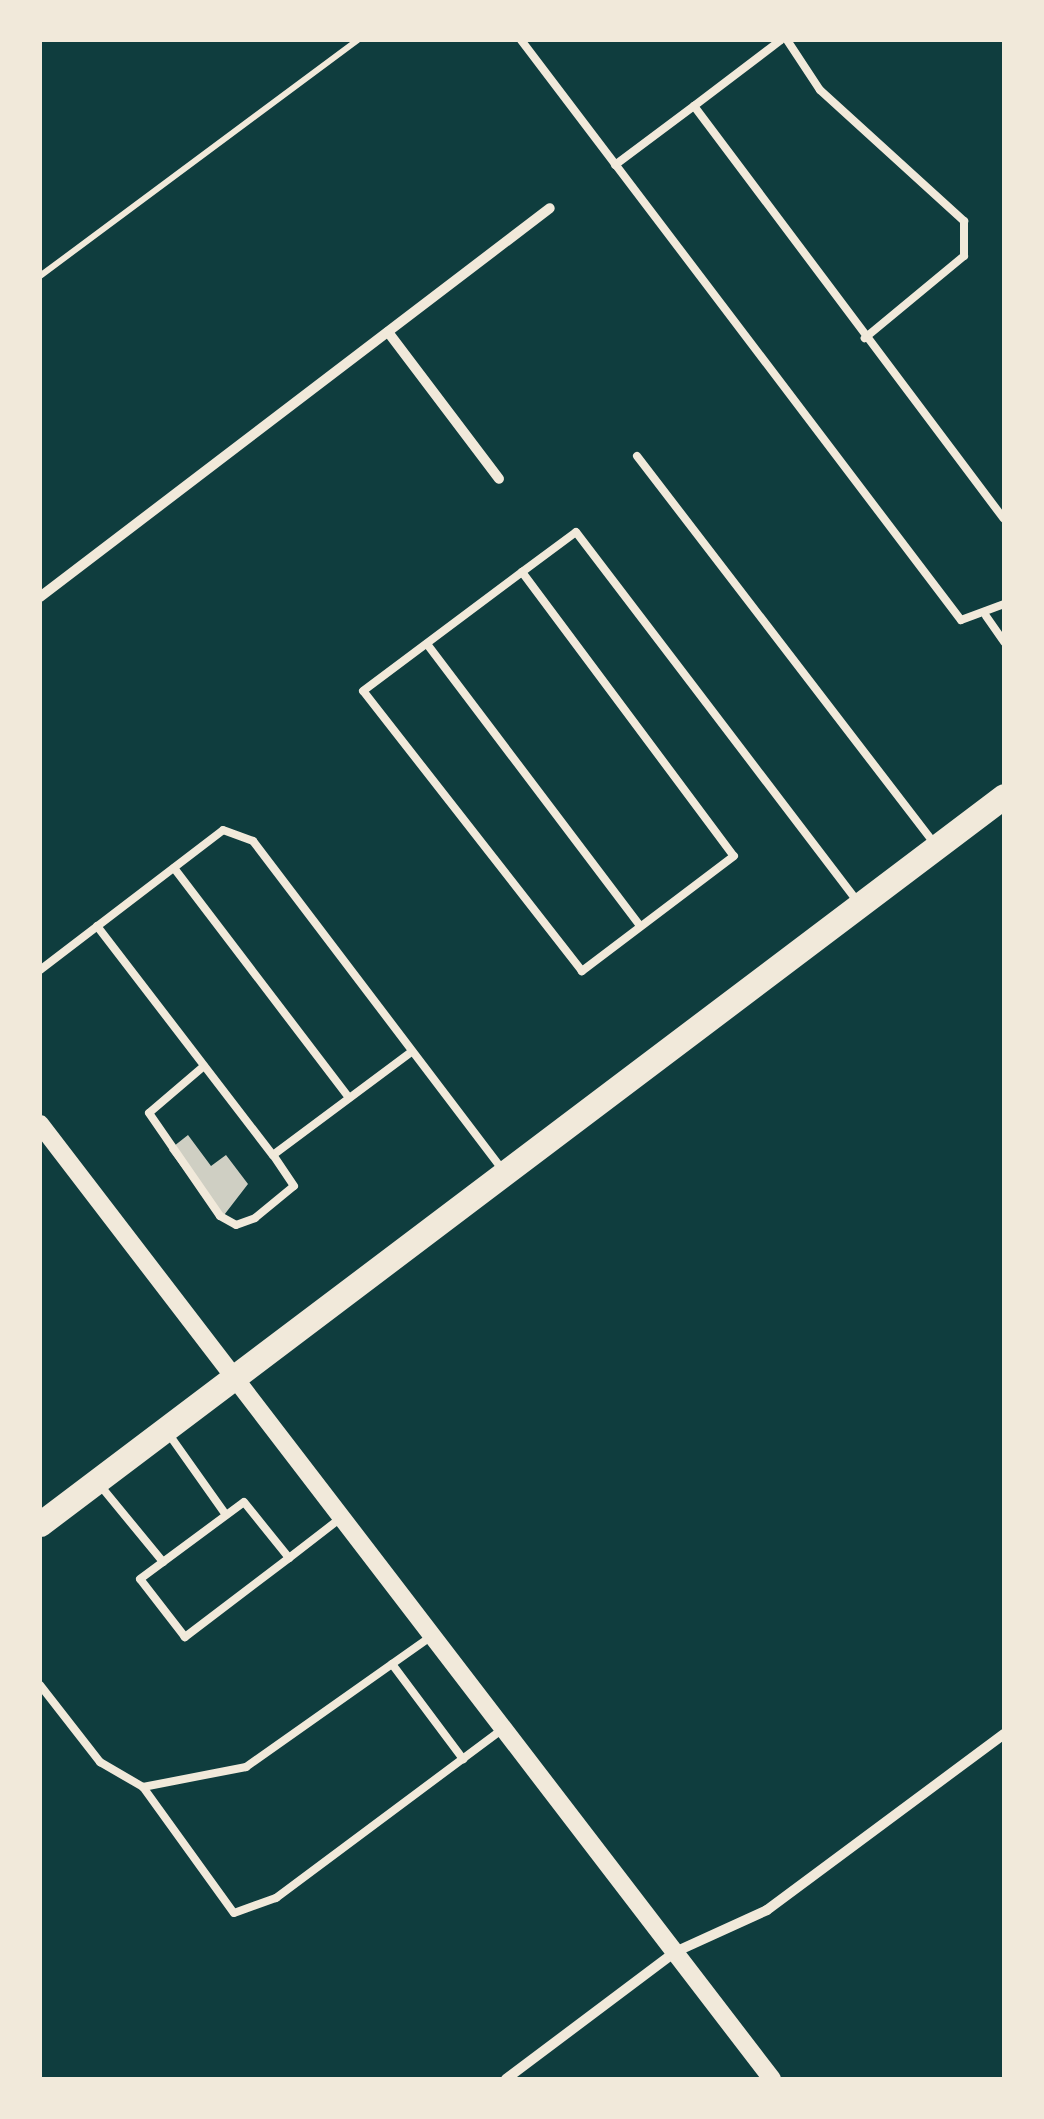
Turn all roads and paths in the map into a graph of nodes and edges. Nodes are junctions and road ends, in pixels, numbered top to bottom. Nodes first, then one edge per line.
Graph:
1 (358, 40) edge
2 (521, 40) edge
3 (784, 40) edge
4 (694, 106) junction
5 (615, 165) junction
6 (550, 208) dead end
7 (40, 276) edge
8 (388, 332) junction
9 (865, 338) junction
10 (636, 456) dead end
11 (500, 479) dead end
12 (1004, 519) edge
13 (522, 572) junction
14 (40, 597) edge
15 (1004, 604) edge
16 (986, 616) junction
17 (1004, 642) edge
18 (426, 644) junction
19 (1004, 796) edge
20 (937, 846) junction
21 (174, 868) junction
22 (859, 904) junction
23 (98, 926) junction
24 (640, 926) junction
25 (40, 970) edge
26 (412, 1052) junction
27 (204, 1066) junction
28 (348, 1098) junction
29 (40, 1124) edge
30 (273, 1155) junction
31 (504, 1172) junction
32 (233, 1375) junction
33 (164, 1428) junction
34 (96, 1480) junction
35 (226, 1515) junction
36 (342, 1517) junction
37 (40, 1524) edge
38 (288, 1558) junction
39 (163, 1562) junction
40 (432, 1635) junction
41 (392, 1664) junction
42 (40, 1685) edge
43 (504, 1728) junction
44 (1004, 1734) edge
45 (463, 1759) junction
46 (143, 1787) junction
47 (675, 1952) junction
48 (506, 2079) edge
49 (772, 2079) edge

1 - 7 path
2 - 5 lane
3 - 4 lane
3 - 9 lane
4 - 5 lane
4 - 9 lane
5 - 16 lane
6 - 8 street
8 - 11 street
8 - 14 street
9 - 12 lane
10 - 20 lane
13 - 18 lane
13 - 22 lane
13 - 24 lane
15 - 16 lane
16 - 17 lane
18 - 24 lane
18 - 24 lane
19 - 20 main road
20 - 22 main road
21 - 23 lane
21 - 26 lane
21 - 28 lane
22 - 31 main road
23 - 25 lane
23 - 27 lane
26 - 28 lane
26 - 31 lane
27 - 30 lane
27 - 30 lane
28 - 30 lane
29 - 32 street
31 - 32 main road
32 - 33 main road
32 - 36 street
33 - 34 main road
33 - 35 lane
34 - 37 main road
34 - 39 lane
35 - 38 lane
35 - 39 lane
36 - 38 lane
36 - 40 street
38 - 39 lane
40 - 41 lane
40 - 43 street
41 - 45 lane
41 - 46 lane
42 - 46 lane
43 - 45 lane
43 - 47 street
44 - 47 street
45 - 46 lane
47 - 48 street
47 - 49 street

